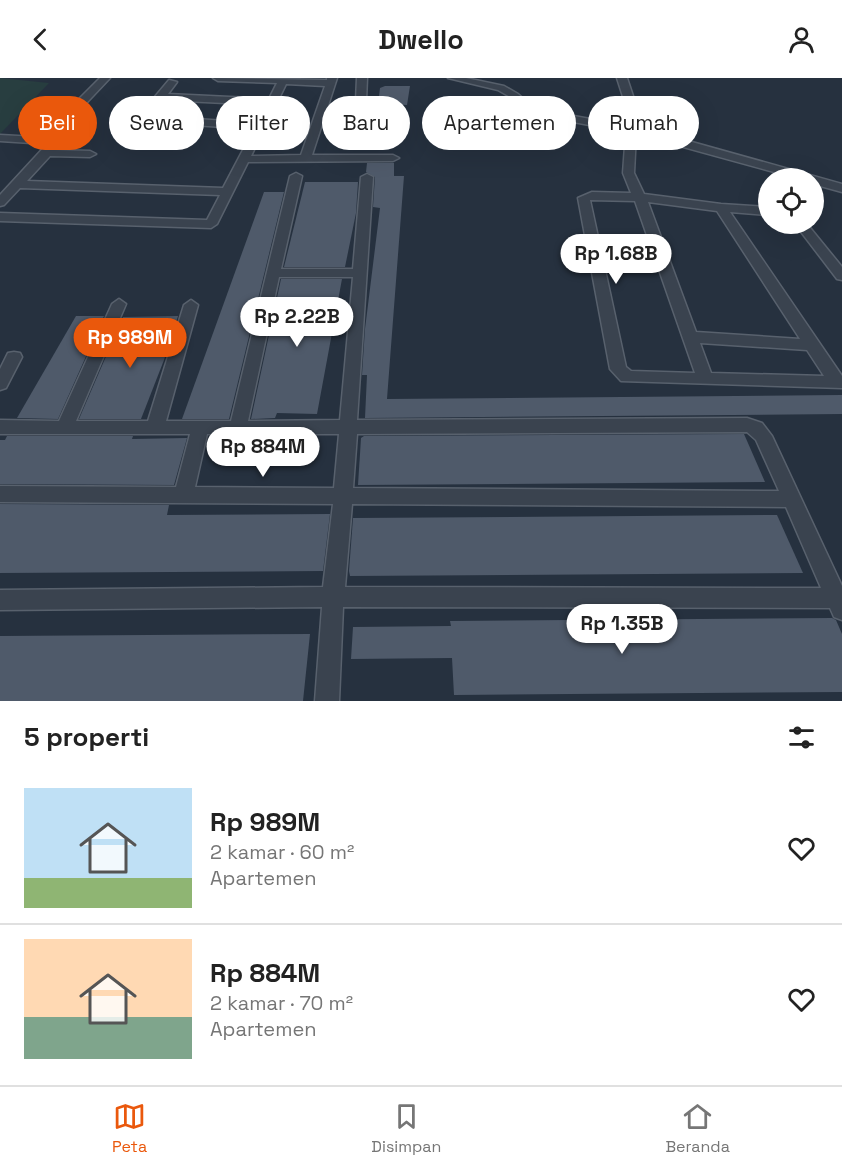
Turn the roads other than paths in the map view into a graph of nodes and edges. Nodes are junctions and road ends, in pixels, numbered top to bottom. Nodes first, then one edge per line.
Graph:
1 (98, 78) edge
2 (105, 78) edge
3 (218, 78) edge
4 (362, 78) edge
5 (453, 78) edge
6 (622, 78) edge
7 (331, 80) edge
8 (283, 81) junction
9 (172, 82) dead end
10 (494, 82) edge
11 (88, 96) edge
12 (162, 96) edge
13 (275, 96) edge
14 (361, 96) edge
15 (515, 96) edge
16 (628, 96) edge
17 (0, 138) edge
18 (699, 148) edge
19 (249, 150) edge
20 (632, 150) edge
21 (46, 153) junction
22 (90, 154) dead end
23 (393, 158) dead end
24 (245, 159) junction
25 (305, 160) junction
26 (771, 168) edge
27 (296, 176) dead end
28 (367, 177) dead end
29 (824, 183) edge
30 (17, 184) junction
31 (842, 188) edge
32 (229, 192) junction
33 (640, 197) junction
34 (0, 202) edge
35 (721, 208) junction
36 (758, 210) edge
37 (0, 217) edge
38 (809, 234) edge
39 (273, 273) junction
40 (359, 273) junction
41 (842, 276) edge
42 (119, 304) dead end
43 (191, 305) dead end
44 (690, 337) junction
45 (812, 345) junction
46 (14, 357) dead end
47 (705, 378) junction
48 (839, 382) edge
49 (0, 384) edge
50 (349, 425) junction
51 (238, 426) junction
52 (0, 427) edge
53 (65, 427) junction
54 (155, 428) junction
55 (200, 428) junction
56 (0, 494) edge
57 (183, 496) junction
58 (343, 497) junction
59 (792, 499) junction
60 (333, 597) junction
61 (0, 600) edge
62 (840, 602) edge
63 (327, 701) edge

1 - 2 street
2 - 11 street
3 - 8 street
4 - 14 street
5 - 10 street
6 - 16 street
7 - 8 street
7 - 25 street
8 - 13 street
9 - 12 street
10 - 15 street
17 - 21 street
18 - 26 street
19 - 24 street
20 - 33 street
21 - 22 street
21 - 30 street
23 - 25 street
24 - 25 street
24 - 32 street
27 - 39 street
28 - 40 street
29 - 31 street
30 - 32 street
30 - 34 street
32 - 37 street
33 - 35 street
33 - 44 street
33 - 47 street
35 - 36 street
35 - 45 street
38 - 41 street
39 - 40 street
39 - 51 street
40 - 50 street
42 - 53 street
43 - 54 street
44 - 45 street
44 - 47 street
45 - 48 street
46 - 49 street
47 - 48 street
50 - 51 street
50 - 58 street
50 - 59 street
51 - 55 street
52 - 53 street
53 - 54 street
54 - 55 street
55 - 57 street
56 - 57 street
57 - 58 street
58 - 59 street
58 - 60 street
59 - 62 street
60 - 61 street
60 - 62 street
60 - 63 street

